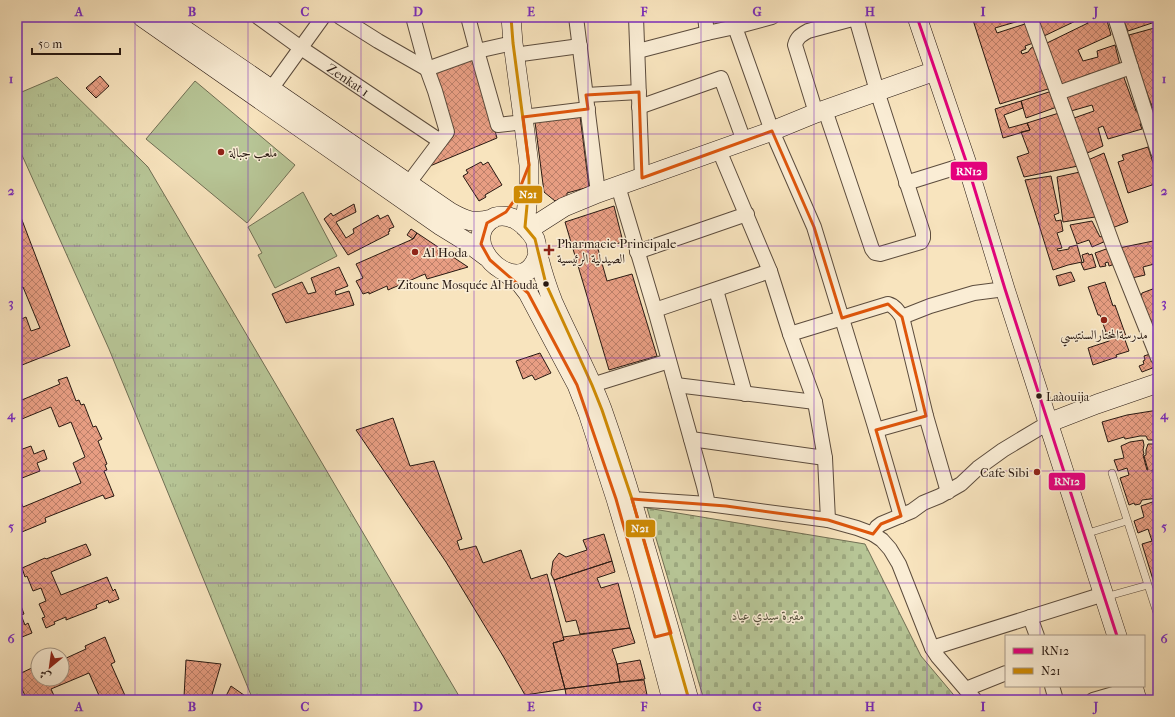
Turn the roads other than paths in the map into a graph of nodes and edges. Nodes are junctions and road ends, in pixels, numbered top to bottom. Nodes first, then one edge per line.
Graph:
1 (142, 17) edge
2 (166, 17) edge
3 (258, 17) edge
4 (323, 17) edge
5 (340, 17) edge
6 (413, 17) edge
7 (468, 17) edge
8 (510, 17) edge
9 (576, 17) edge
10 (636, 17) edge
11 (705, 17) edge
12 (772, 17) edge
13 (856, 17) edge
14 (917, 17) edge
15 (1030, 17) edge
16 (1115, 17) edge
17 (751, 20) edge
18 (735, 27) junction
19 (707, 33) junction
20 (580, 46) junction
21 (301, 48) junction
22 (514, 49) junction
23 (477, 50) junction
24 (638, 51) junction
25 (1131, 67) junction
26 (427, 69) junction
27 (935, 71) junction
28 (271, 89) junction
29 (877, 91) junction
30 (639, 92) junction
31 (1058, 93) junction
32 (587, 102) junction
33 (639, 107) junction
34 (821, 112) junction
35 (524, 120) junction
36 (772, 132) junction
37 (440, 141) junction
38 (744, 141) junction
39 (719, 150) junction
40 (1158, 152) edge
41 (967, 164) junction
42 (529, 165) junction
43 (642, 178) junction
44 (906, 183) junction
45 (408, 184) junction
46 (530, 184) junction
47 (618, 186) junction
48 (598, 193) junction
49 (564, 207) junction
50 (747, 214) junction
51 (495, 217) junction
52 (526, 228) junction
53 (538, 250) junction
54 (637, 252) junction
55 (490, 260) junction
56 (770, 271) junction
57 (505, 272) junction
58 (1005, 289) junction
59 (716, 290) junction
60 (655, 310) junction
61 (902, 317) junction
62 (842, 318) junction
63 (790, 334) junction
64 (1158, 358) edge
65 (669, 361) junction
66 (1158, 383) edge
67 (592, 385) junction
68 (676, 385) junction
69 (745, 394) junction
70 (815, 402) junction
71 (926, 416) junction
72 (1048, 423) junction
73 (876, 430) junction
74 (691, 439) junction
75 (825, 458) junction
76 (1112, 473) dead end
77 (948, 492) junction
78 (624, 499) junction
79 (708, 504) junction
80 (901, 516) junction
81 (828, 520) junction
82 (1127, 521) junction
83 (873, 534) junction
84 (1085, 534) junction
85 (1148, 585) junction
86 (1104, 596) junction
87 (1158, 616) edge
88 (1030, 617) junction
89 (663, 635) junction
90 (1037, 635) edge
91 (1117, 635) edge
92 (932, 648) junction
93 (1005, 673) edge
94 (1052, 687) edge
95 (966, 689) junction
96 (1135, 691) edge
97 (672, 700) edge
98 (689, 700) edge
99 (975, 700) edge
100 (1056, 700) edge
101 (1093, 700) edge

1 - 55 main road
2 - 28 main road
3 - 21 street, Zenkat 1
4 - 21 street
5 - 26 street
6 - 26 street
7 - 23 street
8 - 22 main road
9 - 20 street
10 - 24 street
11 - 19 street
12 - 17 street
13 - 29 street
13 - 34 street
14 - 27 main road
15 - 31 street
16 - 25 street
17 - 18 street
18 - 19 street
18 - 36 street
19 - 24 street
20 - 22 street
20 - 32 street
21 - 28 street
21 - 37 street, Zenkat 1
22 - 23 street
22 - 35 main road
23 - 26 street
23 - 35 street
24 - 30 street
25 - 31 street
25 - 40 street
26 - 37 street
27 - 29 main road
27 - 41 main road
28 - 45 main road
29 - 34 main road
29 - 44 street
30 - 32 street
30 - 33 street
31 - 64 street
32 - 35 street
32 - 48 street
33 - 38 street
33 - 43 street
34 - 36 main road
34 - 44 street
35 - 42 main road
36 - 38 main road
36 - 62 street
37 - 45 street
38 - 39 main road
39 - 43 main road
39 - 50 street
41 - 44 street
41 - 58 main road
42 - 46 main road
42 - 51 main road
43 - 47 main road
45 - 51 main road
46 - 49 main road
46 - 52 main road
47 - 48 main road
47 - 54 street
48 - 49 main road
49 - 52 main road
49 - 53 main road
50 - 54 street
50 - 56 street
51 - 52 main road
51 - 55 main road
52 - 53 main road
53 - 57 main road
53 - 67 main road
54 - 60 street
55 - 57 main road
56 - 59 street
56 - 63 street
57 - 78 main road
58 - 61 street
58 - 72 main road
59 - 60 street
59 - 69 street
60 - 65 street
61 - 62 street
61 - 71 street
62 - 63 street
62 - 73 street
63 - 70 street
65 - 67 street
65 - 68 street
66 - 72 main road
67 - 78 main road
68 - 69 street
68 - 74 street
69 - 70 street
70 - 75 street
71 - 73 street
71 - 77 street
72 - 77 street
72 - 84 main road
73 - 80 street
74 - 75 street
74 - 79 street
75 - 81 street
76 - 82 lane
77 - 80 street
78 - 79 street
78 - 89 main road
79 - 81 street
80 - 83 street
81 - 83 street
82 - 84 lane
82 - 85 lane
83 - 92 street
84 - 86 main road
85 - 86 lane
85 - 87 lane
86 - 88 street
86 - 91 main road
88 - 90 street
88 - 92 street
89 - 97 main road
89 - 98 main road
92 - 95 street
93 - 95 street
94 - 100 street
95 - 99 street
96 - 101 street

